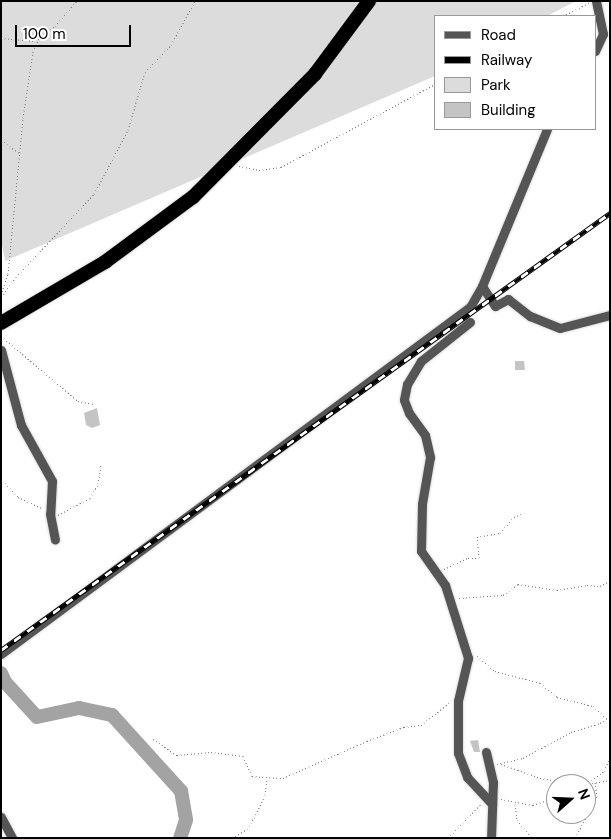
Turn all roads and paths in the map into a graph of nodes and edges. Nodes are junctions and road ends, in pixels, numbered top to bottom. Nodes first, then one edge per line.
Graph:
1 (77, 1) edge
2 (195, 1) edge
3 (369, 1) edge
4 (591, 1) edge
5 (596, 1) edge
6 (565, 15) edge
7 (1, 38) edge
8 (606, 38) edge
9 (36, 41) junction
10 (596, 50) edge
11 (434, 85) edge
12 (547, 130) edge
13 (1, 140) edge
14 (20, 154) junction
15 (226, 163) junction
16 (482, 286) junction
17 (1, 297) edge
18 (610, 315) edge
19 (470, 322) dead end
20 (2, 327) edge
21 (1, 350) edge
22 (94, 404) dead end
23 (101, 465) dead end
24 (5, 483) dead end
25 (524, 513) dead end
26 (50, 516) junction
27 (55, 540) dead end
28 (436, 572) junction
29 (610, 582) edge
30 (451, 598) junction
31 (466, 648) junction
32 (1, 654) edge
33 (458, 701) junction
34 (610, 716) edge
35 (607, 719) junction
36 (153, 739) dead end
37 (486, 752) dead end
38 (610, 758) edge
39 (489, 764) junction
40 (500, 764) junction
41 (596, 777) edge
42 (267, 779) junction
43 (546, 779) edge
44 (610, 780) edge
45 (596, 782) edge
46 (491, 800) junction
47 (546, 800) edge
48 (515, 803) junction
49 (1, 817) edge
50 (583, 824) edge
51 (12, 838) edge
52 (232, 838) edge
53 (448, 838) edge
54 (491, 838) edge
55 (532, 838) edge
56 (575, 838) edge

1 - 9 path
2 - 17 path
3 - 15 highway
4 - 6 path
5 - 8 street
7 - 9 path
8 - 10 street
9 - 14 path
11 - 15 path
12 - 16 street
13 - 14 path
14 - 17 path
15 - 20 highway
16 - 18 street
16 - 32 street
19 - 28 street
20 - 22 path
21 - 26 street
23 - 26 path
24 - 26 path
25 - 28 path
26 - 27 street
28 - 30 street
29 - 30 path
30 - 31 street
31 - 33 street
31 - 35 path
33 - 42 path
33 - 46 street
34 - 35 path
35 - 40 path
36 - 42 path
37 - 39 street
38 - 41 path
39 - 40 path
39 - 46 street
40 - 43 path
42 - 52 path
44 - 45 path
46 - 48 path
46 - 53 path
46 - 54 street
47 - 48 path
48 - 55 path
49 - 51 street
50 - 56 path

